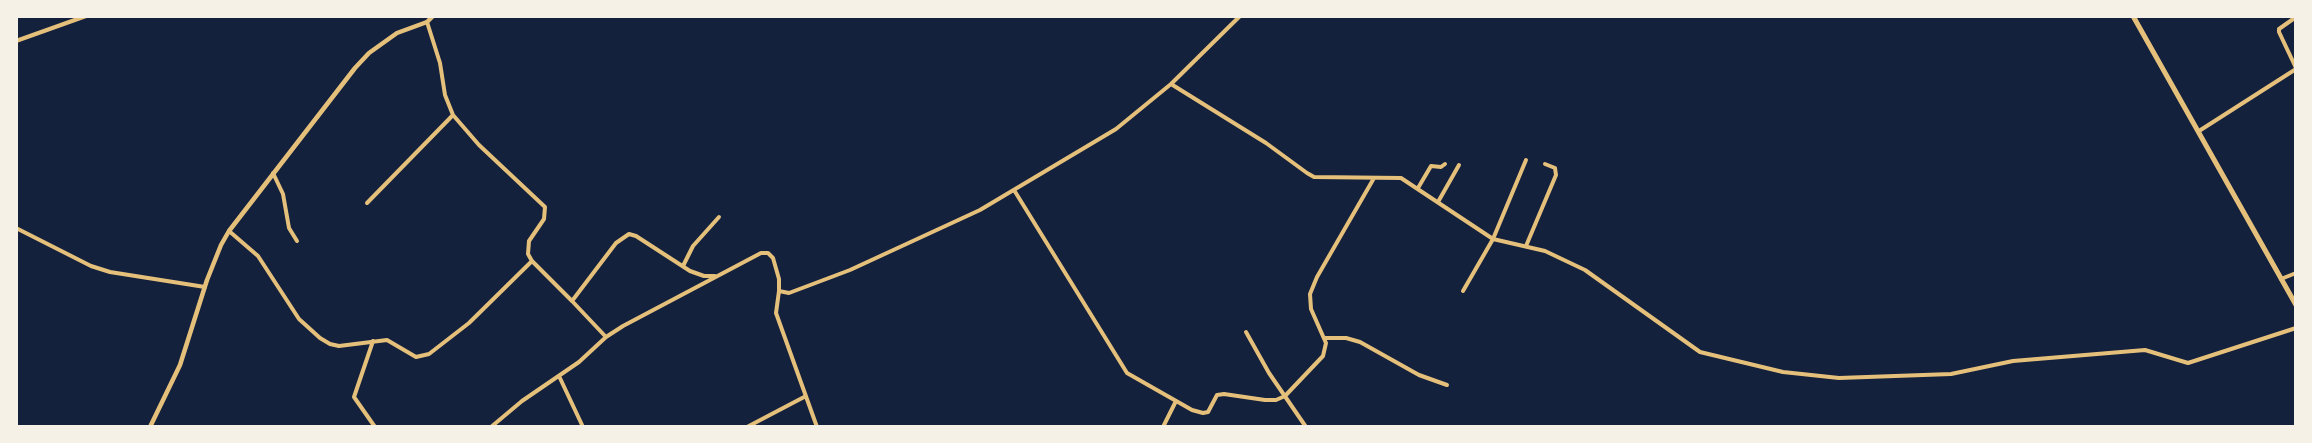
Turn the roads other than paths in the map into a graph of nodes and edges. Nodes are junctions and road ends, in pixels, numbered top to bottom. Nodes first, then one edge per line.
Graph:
1 (86, 16) edge
2 (433, 16) edge
3 (1240, 16) edge
4 (2133, 16) edge
5 (2296, 17) edge
6 (427, 22) junction
7 (16, 41) edge
8 (2296, 68) edge
9 (1171, 84) junction
10 (454, 115) junction
11 (2199, 131) junction
12 (1526, 160) dead end
13 (1445, 164) dead end
14 (1459, 164) dead end
15 (1545, 164) dead end
16 (273, 173) junction
17 (1374, 178) junction
18 (1418, 188) junction
19 (1014, 190) junction
20 (1438, 202) junction
21 (367, 203) dead end
22 (719, 217) dead end
23 (16, 228) edge
24 (229, 232) junction
25 (1493, 239) junction
26 (297, 241) dead end
27 (1526, 246) junction
28 (532, 261) junction
29 (683, 266) junction
30 (2296, 274) edge
31 (717, 276) junction
32 (2281, 279) junction
33 (205, 286) junction
34 (1463, 291) dead end
35 (780, 292) junction
36 (572, 301) junction
37 (2296, 305) edge
38 (2296, 328) edge
39 (1246, 332) dead end
40 (606, 337) junction
41 (1324, 338) junction
42 (373, 341) junction
43 (559, 376) junction
44 (1447, 385) dead end
45 (806, 396) junction
46 (1285, 396) junction
47 (1176, 401) junction
48 (150, 427) edge
49 (375, 427) edge
50 (491, 427) edge
51 (584, 427) edge
52 (747, 427) edge
53 (817, 427) edge
54 (1163, 427) edge
55 (1306, 427) edge

1 - 7 street
2 - 6 street
3 - 9 street
4 - 11 main road
5 - 8 street
6 - 10 street
6 - 16 street
8 - 11 street
9 - 17 street
9 - 19 street
10 - 21 street
10 - 28 street
11 - 32 main road
12 - 25 street
13 - 18 street
14 - 20 street
15 - 27 street
16 - 24 street
16 - 26 street
17 - 18 street
17 - 41 street
18 - 20 street
19 - 35 street
19 - 47 street
20 - 25 street
22 - 29 street
23 - 33 street
24 - 33 street
24 - 42 street
25 - 27 street
25 - 34 street
27 - 38 street
28 - 36 street
28 - 42 street
29 - 31 street
29 - 36 street
30 - 32 street
31 - 35 street
31 - 40 street
32 - 37 main road
33 - 48 street
35 - 45 street
36 - 40 street
39 - 46 street
40 - 43 street
41 - 44 street
41 - 46 street
42 - 49 street
43 - 50 street
43 - 51 street
45 - 52 street
45 - 53 street
46 - 47 street
46 - 55 street
47 - 54 street

